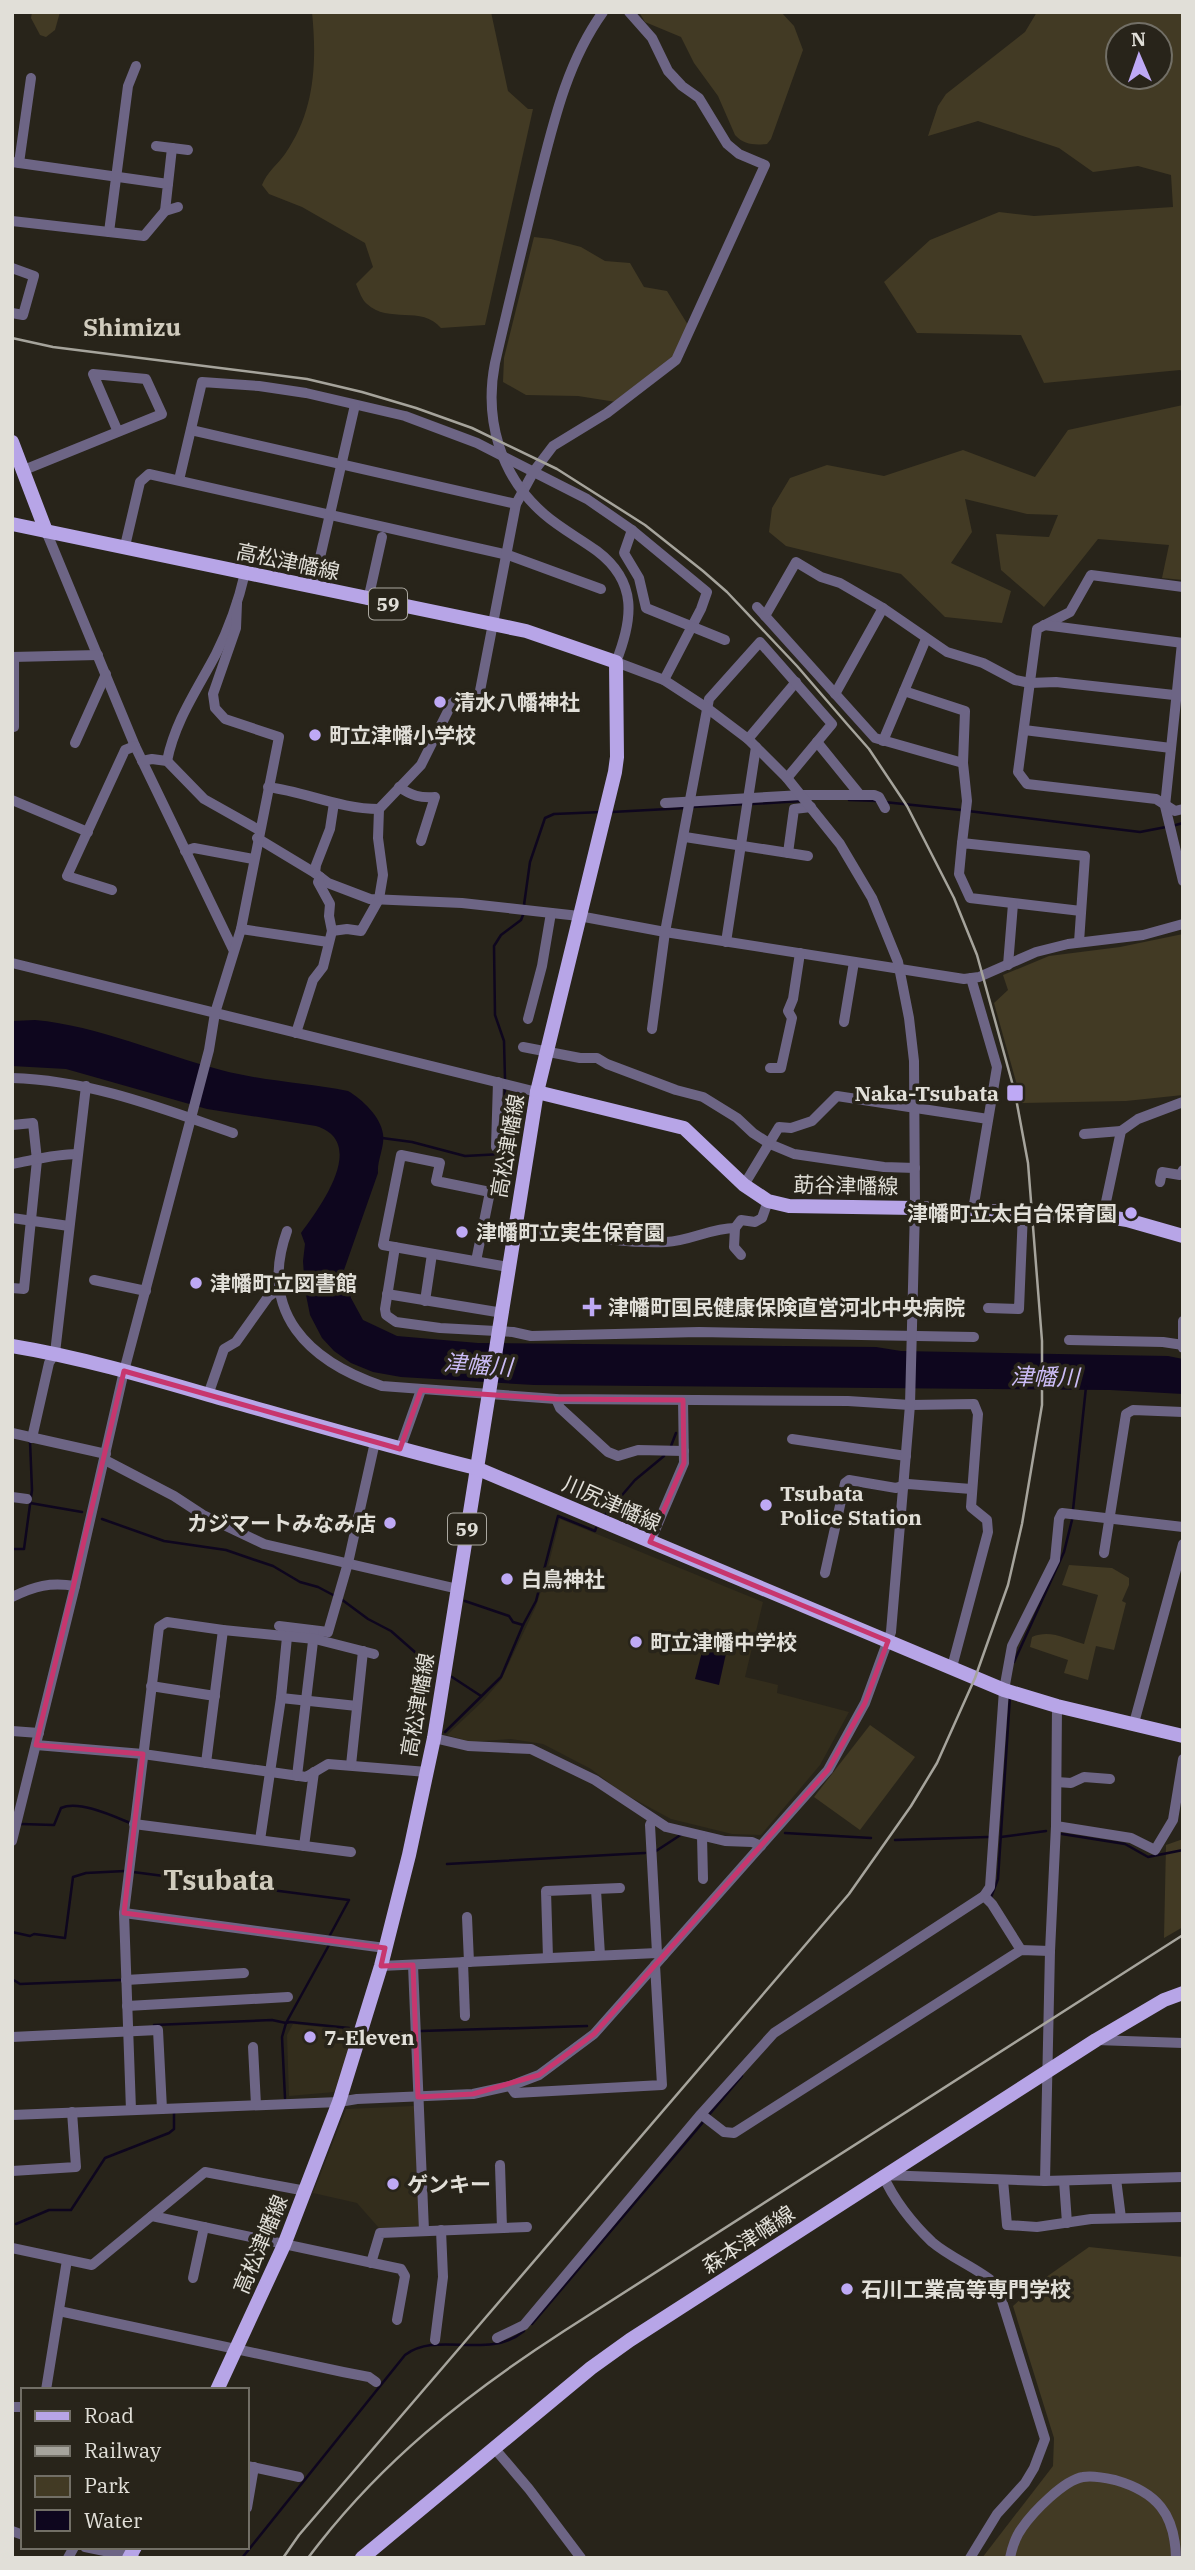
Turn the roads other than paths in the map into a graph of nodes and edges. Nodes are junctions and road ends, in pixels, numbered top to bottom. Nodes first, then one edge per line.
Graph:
1 (603, 12) edge
2 (629, 12) edge
3 (135, 66) dead end
4 (31, 78) dead end
5 (156, 146) dead end
6 (172, 148) junction
7 (188, 150) dead end
8 (16, 162) edge
9 (115, 176) junction
10 (168, 184) junction
11 (178, 207) dead end
12 (165, 211) junction
13 (12, 220) edge
14 (109, 232) junction
15 (12, 268) edge
16 (12, 313) edge
17 (355, 405) junction
18 (191, 430) junction
19 (118, 432) junction
20 (12, 442) edge
21 (341, 465) junction
22 (24, 470) junction
23 (534, 471) junction
24 (179, 480) junction
25 (516, 504) junction
26 (329, 515) junction
27 (12, 524) edge
28 (632, 530) junction
29 (46, 531) junction
30 (382, 537) dead end
31 (125, 546) junction
32 (508, 555) junction
33 (245, 573) junction
34 (1183, 587) edge
35 (313, 588) junction
36 (601, 589) dead end
37 (368, 600) junction
38 (237, 603) junction
39 (757, 607) dead end
40 (883, 608) junction
41 (765, 616) junction
42 (492, 625) junction
43 (1044, 625) junction
44 (692, 626) junction
45 (926, 639) junction
46 (725, 640) dead end
47 (1182, 643) edge
48 (98, 654) junction
49 (13, 657) edge
50 (616, 662) junction
51 (106, 674) junction
52 (664, 680) junction
53 (796, 682) junction
54 (1030, 682) junction
55 (904, 691) junction
56 (835, 694) junction
57 (1180, 696) edge
58 (707, 708) junction
59 (14, 727) edge
60 (1024, 730) junction
61 (883, 741) junction
62 (817, 742) junction
63 (75, 743) dead end
64 (752, 743) junction
65 (135, 746) junction
66 (1171, 748) junction
67 (142, 761) junction
68 (167, 761) junction
69 (963, 763) junction
70 (787, 778) junction
71 (268, 787) junction
72 (399, 787) junction
73 (860, 795) junction
74 (12, 800) edge
75 (807, 801) junction
76 (747, 802) junction
77 (334, 803) junction
78 (665, 803) dead end
79 (883, 804) dead end
80 (691, 805) junction
81 (1165, 806) junction
82 (379, 809) junction
83 (1183, 809) edge
84 (88, 832) junction
85 (258, 834) junction
86 (685, 838) junction
87 (421, 841) dead end
88 (962, 843) junction
89 (740, 846) junction
90 (185, 851) junction
91 (788, 853) junction
92 (808, 856) dead end
93 (253, 859) junction
94 (318, 875) junction
95 (1183, 881) edge
96 (112, 890) dead end
97 (379, 899) junction
98 (1013, 904) junction
99 (1082, 911) junction
100 (551, 913) junction
101 (579, 916) junction
102 (1183, 924) edge
103 (241, 929) junction
104 (666, 932) junction
105 (330, 937) junction
106 (726, 942) junction
107 (1079, 942) junction
108 (233, 948) junction
109 (800, 953) junction
110 (854, 962) junction
111 (12, 963) edge
112 (1008, 965) junction
113 (900, 971) junction
114 (971, 978) junction
115 (215, 1013) junction
116 (528, 1019) dead end
117 (844, 1022) dead end
118 (652, 1029) dead end
119 (296, 1033) junction
120 (523, 1047) dead end
121 (547, 1052) junction
122 (770, 1068) dead end
123 (12, 1078) edge
124 (503, 1083) junction
125 (86, 1086) junction
126 (537, 1092) junction
127 (1183, 1102) edge
128 (914, 1107) junction
129 (191, 1118) junction
130 (988, 1119) junction
131 (12, 1125) edge
132 (1121, 1130) junction
133 (233, 1133) dead end
134 (1084, 1135) dead end
135 (770, 1144) junction
136 (496, 1147) dead end
137 (77, 1154) junction
138 (37, 1160) junction
139 (12, 1164) edge
140 (915, 1168) junction
141 (1183, 1170) edge
142 (1160, 1182) dead end
143 (744, 1185) junction
144 (768, 1201) junction
145 (915, 1208) junction
146 (972, 1210) junction
147 (1023, 1212) junction
148 (1103, 1216) junction
149 (12, 1218) edge
150 (32, 1220) junction
151 (69, 1226) junction
152 (514, 1226) junction
153 (735, 1228) junction
154 (287, 1231) dead end
155 (1183, 1236) edge
156 (395, 1247) junction
157 (432, 1254) junction
158 (741, 1255) dead end
159 (476, 1261) junction
160 (508, 1267) junction
161 (94, 1280) dead end
162 (12, 1288) edge
163 (278, 1290) junction
164 (146, 1291) junction
165 (387, 1294) junction
166 (425, 1301) junction
167 (742, 1307) dead end
168 (988, 1308) dead end
169 (912, 1311) junction
170 (503, 1313) junction
171 (1183, 1321) edge
172 (500, 1333) junction
173 (911, 1336) junction
174 (974, 1337) dead end
175 (1069, 1340) dead end
176 (12, 1346) edge
177 (1183, 1346) edge
178 (55, 1353) junction
179 (124, 1371) junction
180 (421, 1390) junction
181 (489, 1391) junction
182 (208, 1395) junction
183 (556, 1399) junction
184 (682, 1400) junction
185 (909, 1403) junction
186 (1183, 1412) edge
187 (12, 1433) edge
188 (32, 1438) junction
189 (792, 1439) dead end
190 (375, 1442) junction
191 (400, 1449) junction
192 (684, 1451) junction
193 (906, 1456) junction
194 (106, 1457) junction
195 (476, 1468) junction
196 (904, 1485) junction
197 (971, 1489) junction
198 (12, 1497) edge
199 (27, 1499) dead end
200 (1110, 1518) junction
201 (1183, 1527) edge
202 (650, 1542) junction
203 (1183, 1544) edge
204 (1104, 1553) dead end
205 (348, 1563) junction
206 (825, 1573) dead end
207 (75, 1586) junction
208 (458, 1589) junction
209 (12, 1597) edge
210 (279, 1626) dead end
211 (223, 1630) junction
212 (315, 1635) junction
213 (287, 1637) junction
214 (888, 1641) junction
215 (952, 1667) junction
216 (151, 1686) junction
217 (1010, 1691) junction
218 (215, 1696) junction
219 (281, 1698) junction
220 (307, 1701) junction
221 (357, 1706) junction
222 (1057, 1706) junction
223 (1134, 1723) junction
224 (12, 1731) edge
225 (1183, 1736) edge
226 (433, 1738) junction
227 (37, 1739) junction
228 (143, 1754) junction
229 (1183, 1759) edge
230 (206, 1763) junction
231 (351, 1765) junction
232 (270, 1772) junction
233 (313, 1772) junction
234 (427, 1772) junction
235 (297, 1776) junction
236 (1110, 1779) dead end
237 (1057, 1782) junction
238 (12, 1789) edge
239 (26, 1790) junction
240 (653, 1819) junction
241 (134, 1824) junction
242 (1056, 1826) junction
243 (702, 1836) junction
244 (260, 1840) junction
245 (12, 1841) edge
246 (304, 1846) junction
247 (761, 1846) junction
248 (351, 1852) dead end
249 (703, 1879) dead end
250 (620, 1888) dead end
251 (596, 1890) junction
252 (987, 1899) junction
253 (124, 1913) junction
254 (467, 1917) dead end
255 (385, 1948) junction
256 (1021, 1950) junction
257 (1050, 1951) junction
258 (660, 1954) junction
259 (600, 1955) junction
260 (548, 1958) junction
261 (466, 1962) junction
262 (413, 1965) junction
263 (655, 1965) junction
264 (381, 1966) junction
265 (244, 1973) dead end
266 (126, 1980) junction
267 (1183, 1993) edge
268 (288, 1997) dead end
269 (127, 2006) junction
270 (465, 2016) dead end
271 (128, 2031) junction
272 (12, 2037) edge
273 (1096, 2040) junction
274 (1183, 2043) edge
275 (253, 2046) dead end
276 (1048, 2071) junction
277 (510, 2086) junction
278 (418, 2097) junction
279 (339, 2102) junction
280 (256, 2105) junction
281 (162, 2109) junction
282 (131, 2110) junction
283 (72, 2112) junction
284 (12, 2115) edge
285 (706, 2118) dead end
286 (500, 2165) dead end
287 (12, 2171) edge
288 (883, 2175) junction
289 (1183, 2177) edge
290 (1116, 2179) junction
291 (1003, 2180) junction
292 (1064, 2180) junction
293 (1045, 2181) junction
294 (306, 2191) junction
295 (152, 2216) junction
296 (1183, 2217) edge
297 (1121, 2218) junction
298 (1066, 2223) junction
299 (204, 2227) junction
300 (527, 2227) dead end
301 (502, 2228) junction
302 (441, 2230) junction
303 (424, 2231) junction
304 (284, 2245) junction
305 (12, 2248) edge
306 (67, 2260) junction
307 (371, 2263) junction
308 (192, 2278) dead end
309 (59, 2311) junction
310 (397, 2320) dead end
311 (497, 2338) dead end
312 (435, 2340) dead end
313 (237, 2350) junction
314 (376, 2382) dead end
315 (46, 2388) edge
316 (218, 2388) edge
317 (495, 2449) junction
318 (251, 2467) edge
319 (299, 2477) dead end
320 (248, 2498) edge
321 (97, 2549) edge
322 (133, 2555) edge
323 (362, 2558) edge
324 (581, 2558) edge
325 (970, 2558) edge
326 (1010, 2558) edge
327 (1176, 2558) edge

1 - 50 street
2 - 23 street
3 - 9 street
4 - 8 street
5 - 6 street
6 - 7 street
6 - 10 street
8 - 9 street
9 - 10 street
9 - 14 street
10 - 12 street
11 - 12 street
12 - 14 street
13 - 14 street
15 - 16 street
17 - 18 street
17 - 21 street
17 - 23 street
18 - 21 street
18 - 24 street
19 - 19 street
19 - 22 street
20 - 22 main road
21 - 25 street
21 - 26 street
22 - 29 main road
23 - 25 street
23 - 28 street
24 - 26 street
24 - 31 street
25 - 32 street
26 - 32 street
26 - 35 street
27 - 29 main road, 高松津幡線 / 59
28 - 44 street
28 - 44 street
29 - 31 main road, 高松津幡線 / 59
29 - 48 street
30 - 37 street
31 - 33 main road, 高松津幡線 / 59
32 - 36 street
32 - 42 street
33 - 35 main road, 高松津幡線 / 59
33 - 38 street
34 - 43 street
35 - 37 main road, 高松津幡線 / 59
37 - 42 main road, 高松津幡線 / 59
38 - 68 street
38 - 71 street
39 - 41 street
40 - 41 street
40 - 45 street
40 - 56 street
41 - 56 street
42 - 50 main road, 高松津幡線 / 59
42 - 72 street
43 - 47 street
43 - 54 street
44 - 46 street
44 - 52 street
45 - 54 street
45 - 55 street
47 - 57 street
48 - 49 street
48 - 51 street
49 - 59 street
50 - 52 street
50 - 101 main road, 高松津幡線 / 59
51 - 63 street
51 - 65 street
52 - 58 street
53 - 58 street
53 - 62 street
53 - 64 street
54 - 57 street
54 - 60 street
55 - 61 street
55 - 69 street
56 - 61 street
57 - 66 street
58 - 64 street
58 - 80 street
60 - 66 street
60 - 81 street
61 - 69 street
62 - 70 street
62 - 73 street
64 - 70 street
64 - 76 street
65 - 67 street
65 - 84 street
66 - 81 street
67 - 68 street
67 - 90 street
68 - 85 street
69 - 88 street
70 - 75 street
71 - 77 street
71 - 85 street
72 - 82 street
72 - 87 street
73 - 75 street
73 - 79 street
74 - 84 street
75 - 76 street
75 - 91 street
75 - 113 street
76 - 80 street
76 - 89 street
77 - 82 street
77 - 94 street
78 - 80 street
80 - 86 street
81 - 83 street
81 - 95 street
82 - 97 street
84 - 96 street
85 - 93 street
85 - 94 street
86 - 89 street
86 - 104 street
88 - 98 street
88 - 99 street
89 - 91 street
89 - 106 street
90 - 93 street
90 - 108 street
91 - 92 street
93 - 103 street
94 - 97 street
94 - 105 street
97 - 100 street
97 - 105 street
98 - 99 street
98 - 112 street
99 - 107 street
100 - 101 street
100 - 116 street
101 - 104 street
101 - 121 main road, 高松津幡線 / 59
102 - 107 street
103 - 105 street
103 - 108 street
104 - 106 street
104 - 118 street
105 - 119 street
106 - 109 street
107 - 112 street
108 - 115 street
109 - 110 street
109 - 122 street
110 - 113 street
110 - 117 street
111 - 115 street
112 - 114 street
113 - 114 street
113 - 128 street
114 - 130 street
115 - 119 street
115 - 129 street
119 - 124 street
120 - 121 street
121 - 126 main road, 高松津幡線 / 59
121 - 135 street
123 - 125 street
124 - 126 street
124 - 136 street
125 - 129 street
125 - 137 street
126 - 143 main road, 莇谷津幡線
126 - 152 main road, 高松津幡線 / 59
127 - 132 street
128 - 130 street
128 - 135 street
128 - 140 street
129 - 133 street
129 - 164 street
130 - 146 street
131 - 138 street
132 - 134 street
132 - 148 street
135 - 140 street
135 - 143 street
137 - 138 street
137 - 151 street
138 - 139 street
138 - 150 street
140 - 145 street
141 - 142 street
143 - 144 main road, 莇谷津幡線
144 - 145 main road, 莇谷津幡線
144 - 153 street
145 - 146 main road, 莇谷津幡線
145 - 169 street
146 - 147 main road, 莇谷津幡線
147 - 148 main road, 莇谷津幡線
147 - 168 street
148 - 155 main road, 莇谷津幡線
149 - 150 street
150 - 151 street
150 - 162 street
151 - 178 street
152 - 153 street
152 - 160 main road, 高松津幡線 / 59
153 - 158 street
154 - 163 street
156 - 157 street
156 - 159 street
156 - 165 street
157 - 159 street
157 - 166 street
159 - 160 street
160 - 170 main road, 高松津幡線 / 59
161 - 164 street
163 - 180 street
163 - 182 street
164 - 179 street
165 - 166 street
165 - 172 street
166 - 170 street
167 - 169 street
169 - 173 street
170 - 172 main road, 高松津幡線 / 59
171 - 177 street
172 - 173 street
172 - 181 main road, 高松津幡線 / 59
173 - 174 street
173 - 185 street
175 - 177 street
176 - 178 main road, 川尻津幡線
178 - 179 main road, 川尻津幡線
178 - 188 street
179 - 182 main road, 川尻津幡線
179 - 194 street
180 - 181 street
180 - 191 street
181 - 183 street
181 - 195 main road, 高松津幡線 / 59
182 - 190 main road, 川尻津幡線
183 - 184 street
183 - 192 street
184 - 185 street
184 - 192 street
185 - 193 street
185 - 197 street
186 - 200 street
187 - 188 street
188 - 194 street
189 - 193 street
190 - 191 main road, 川尻津幡線
190 - 205 street
191 - 195 main road, 川尻津幡線
192 - 202 street
193 - 196 street
194 - 205 street
194 - 207 street
195 - 202 main road, 川尻津幡線
195 - 208 main road, 高松津幡線 / 59
196 - 197 street
196 - 206 street
196 - 214 street
197 - 215 street
198 - 199 street
200 - 201 street
200 - 204 street
200 - 217 street
202 - 214 main road, 川尻津幡線
203 - 223 street
205 - 208 street
205 - 212 street
207 - 209 street
207 - 227 street
208 - 226 main road, 高松津幡線 / 59
210 - 212 street
211 - 213 street
211 - 216 street
211 - 218 street
212 - 213 street
212 - 220 street
212 - 221 street
213 - 219 street
214 - 215 main road, 川尻津幡線
214 - 247 street
215 - 217 main road, 川尻津幡線
216 - 218 street
216 - 228 street
217 - 222 main road, 川尻津幡線
217 - 252 street
218 - 230 street
219 - 220 street
219 - 232 street
220 - 221 street
220 - 235 street
221 - 231 street
222 - 223 main road, 川尻津幡線
222 - 237 street
223 - 225 main road, 川尻津幡線
224 - 227 street
226 - 234 main road, 高松津幡線 / 59
226 - 240 street
227 - 228 street
227 - 239 street
228 - 230 street
228 - 241 street
229 - 242 street
230 - 232 street
231 - 233 street
231 - 234 street
232 - 235 street
232 - 244 street
233 - 235 street
233 - 246 street
234 - 255 main road, 高松津幡線 / 59
236 - 237 street
237 - 242 street
238 - 239 street
239 - 245 street
240 - 243 street
240 - 258 street
241 - 244 street
241 - 253 street
242 - 257 street
243 - 247 street
243 - 249 street
244 - 246 street
246 - 248 street
247 - 258 street
250 - 251 street
251 - 259 street
251 - 260 street
252 - 256 street
252 - 311 street
253 - 255 street
253 - 266 street
254 - 261 street
255 - 264 main road, 高松津幡線 / 59
256 - 257 street
256 - 285 street
257 - 276 street
258 - 259 street
258 - 263 street
259 - 260 street
260 - 261 street
261 - 262 street
261 - 270 street
262 - 264 street
262 - 278 street
263 - 277 street
263 - 277 street
264 - 279 main road, 高松津幡線 / 59
265 - 266 street
266 - 269 street
267 - 273 main road, 森本津幡線
268 - 269 street
269 - 271 street
271 - 272 street
271 - 281 street
271 - 282 street
273 - 274 street
273 - 276 main road, 森本津幡線
275 - 280 street
276 - 288 main road, 森本津幡線
276 - 293 street
277 - 278 street
278 - 279 street
278 - 303 street
279 - 280 street
279 - 294 main road, 高松津幡線 / 59
280 - 281 street
281 - 282 street
282 - 283 street
283 - 284 street
283 - 287 street
286 - 301 street
288 - 291 street
288 - 317 main road, 森本津幡線
288 - 325 street
289 - 290 street
290 - 292 street
290 - 297 street
291 - 293 street
291 - 298 street
292 - 293 street
292 - 298 street
294 - 295 street
294 - 304 main road, 高松津幡線 / 59
295 - 299 street
295 - 306 street
296 - 297 street
297 - 298 street
299 - 304 street
299 - 308 street
300 - 301 street
301 - 302 street
302 - 303 street
302 - 312 street
303 - 307 street
304 - 307 street
304 - 313 main road, 高松津幡線 / 59
305 - 306 street
306 - 309 street
307 - 310 street
309 - 313 street
309 - 315 street
313 - 314 street
313 - 316 main road, 高松津幡線 / 59
317 - 323 main road, 森本津幡線
317 - 324 street
318 - 319 street
318 - 320 street
321 - 322 street
326 - 327 street

